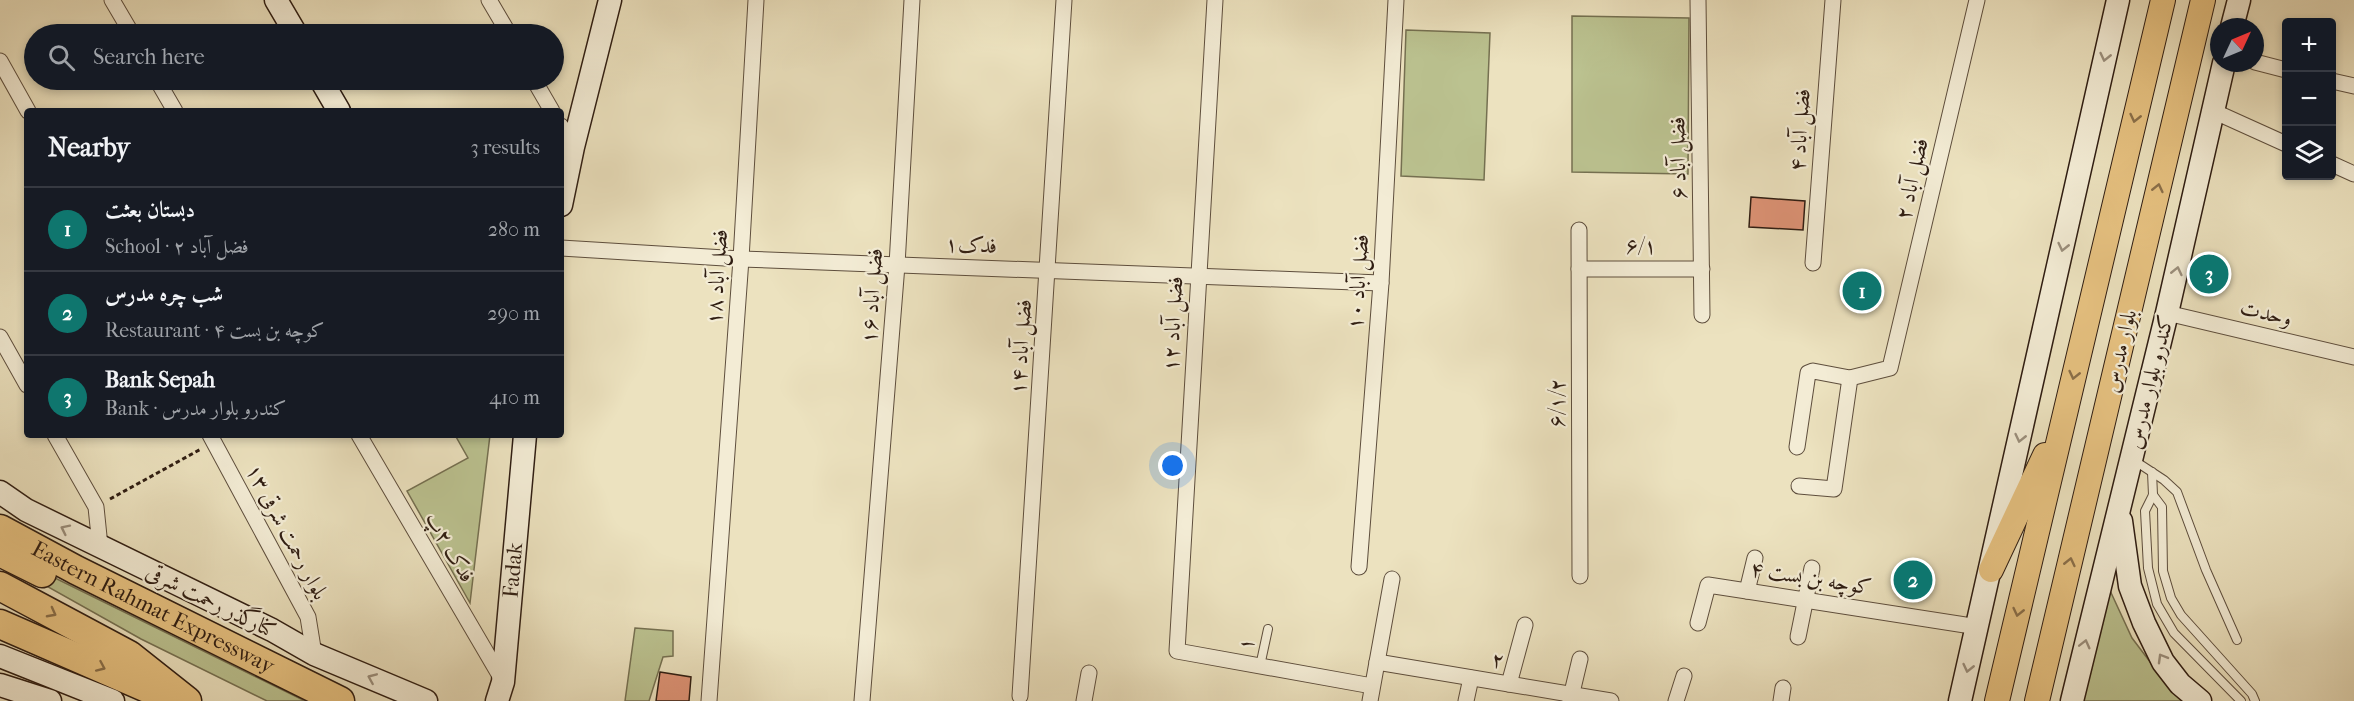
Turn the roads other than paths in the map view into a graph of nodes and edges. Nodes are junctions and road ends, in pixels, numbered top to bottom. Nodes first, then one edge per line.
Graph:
1 (112, 0) edge
2 (276, 0) edge
3 (489, 0) edge
4 (610, 0) edge
5 (756, 0) edge
6 (912, 0) edge
7 (1064, 0) edge
8 (1215, 0) edge
9 (1396, 0) edge
10 (1698, 0) edge
11 (1833, 0) edge
12 (1977, 0) edge
13 (2118, 0) edge
14 (2163, 0) edge
15 (2203, 0) edge
16 (2239, 0) edge
17 (2234, 18) edge
18 (126, 24) edge
19 (290, 24) edge
20 (503, 24) edge
21 (0, 61) edge
22 (2264, 64) edge
23 (2282, 69) edge
24 (2222, 72) edge
25 (2336, 82) edge
26 (2354, 86) edge
27 (163, 90) edge
28 (327, 90) edge
29 (540, 90) edge
30 (26, 108) edge
31 (173, 108) edge
32 (337, 108) edge
33 (550, 108) edge
34 (2213, 111) junction
35 (564, 131) edge
36 (2282, 142) edge
37 (573, 147) junction
38 (2336, 166) edge
39 (2354, 174) edge
40 (564, 190) edge
41 (1579, 230) dead end
42 (564, 248) edge
43 (741, 260) junction
44 (1813, 263) dead end
45 (897, 265) junction
46 (1579, 269) junction
47 (1702, 269) junction
48 (1048, 270) junction
49 (1199, 276) junction
50 (1381, 283) junction
51 (2167, 312) junction
52 (1702, 315) dead end
53 (0, 337) edge
54 (2083, 337) junction
55 (2121, 347) junction
56 (2354, 357) edge
57 (1850, 378) junction
58 (24, 380) edge
59 (2066, 412) junction
60 (57, 438) edge
61 (361, 438) edge
62 (524, 438) edge
63 (212, 439) edge
64 (1797, 447) dead end
65 (2131, 459) junction
66 (2152, 472) junction
67 (1799, 486) dead end
68 (0, 492) edge
69 (2153, 495) junction
70 (2119, 508) junction
71 (0, 529) edge
72 (100, 546) junction
73 (0, 552) edge
74 (1755, 558) dead end
75 (1359, 567) dead end
76 (1812, 568) dead end
77 (1991, 570) junction
78 (1580, 576) dead end
79 (1392, 579) dead end
80 (0, 586) edge
81 (1747, 591) junction
82 (1806, 600) junction
83 (1698, 623) dead end
84 (0, 624) edge
85 (1525, 625) dead end
86 (1978, 627) junction
87 (1268, 629) dead end
88 (1798, 636) dead end
89 (2237, 640) dead end
90 (222, 643) junction
91 (314, 654) junction
92 (0, 656) edge
93 (1580, 659) dead end
94 (1377, 662) junction
95 (1260, 666) junction
96 (1089, 673) dead end
97 (1684, 676) dead end
98 (1471, 678) junction
99 (1509, 684) junction
100 (0, 685) edge
101 (500, 691) edge
102 (1371, 694) edge
103 (1020, 696) dead end
104 (1571, 698) edge
105 (50, 701) edge
106 (113, 701) edge
107 (176, 701) edge
108 (187, 701) edge
109 (340, 701) edge
110 (426, 701) edge
111 (708, 701) edge
112 (862, 701) edge
113 (1084, 701) edge
114 (1466, 701) edge
115 (1611, 701) edge
116 (1676, 701) edge
117 (1960, 701) edge
118 (1997, 701) edge
119 (2037, 701) edge
120 (2072, 701) edge
121 (2200, 701) edge
122 (2241, 701) edge
123 (2255, 701) edge

1 - 18 street
2 - 19 main road
3 - 20 street
4 - 37 main road
5 - 43 street, فضل آباد ۱۸
6 - 45 street, فضل آباد ۱۶
7 - 48 street, فضل آباد ۱۴
8 - 49 street, فضل آباد ۱۲
9 - 50 street, فضل آباد ۱۰
10 - 47 street, فضل آباد ۶
11 - 44 street, فضل آباد ۴
12 - 57 street, فضل آباد ۲
13 -> 77 main road
14 -> 54 main road, بلوار مدرس
55 -> 15 main road, بلوار مدرس
16 - 17 main road
21 - 30 street
22 - 23 street
24 - 34 main road, کندرو بلوار مدرس
25 - 26 street
27 - 31 street
28 - 32 main road
29 - 33 street
34 - 36 street
51 -> 34 main road, کندرو بلوار مدرس
35 - 37 street
37 - 40 main road
38 - 39 street
41 - 46 street, ۶/۱/۲
42 - 43 street, فدک۱
43 - 45 street, فدک۱
43 - 111 street, فضل آباد ۱۸
45 - 48 street, فدک۱
45 - 112 street, فضل آباد ۱۶
46 - 47 street, ۶/۱
46 - 78 street, ۶/۱/۲
47 - 52 street, فضل آباد ۶
48 - 49 street, فدک۱
48 - 103 street, فضل آباد ۱۴
49 - 50 street, فدک۱
49 - 95 street, فضل آباد ۱۲
50 - 75 street, فضل آباد ۱۰
51 - 56 street, وحدت
51 - 65 main road, کندرو بلوار مدرس
53 - 58 street
54 - 55 main road
54 -> 59 main road, بلوار مدرس
119 -> 55 main road, بلوار مدرس
57 - 64 street
57 - 67 street
59 - 77 main road
59 -> 118 main road, بلوار مدرس
60 - 72 street
61 - 101 street, فدک ۲پ
62 - 101 main road, Fadak
63 - 91 street, بلوار رحمت شرقی ۱۳
65 - 66 lane
65 - 70 main road, کندرو بلوار مدرس
66 - 69 lane
66 - 89 lane
72 -> 68 main road, کنارگذر رحمت شرقی
69 - 122 lane
69 - 123 lane
120 -> 70 main road, کندرو بلوار مدرس
121 -> 70 main road
71 - 90 highway, Eastern Rahmat Expressway
72 - 91 main road, کنارگذر رحمت شرقی
73 - 90 highway
74 - 81 street
76 - 82 street
77 - 86 main road
79 - 94 street
80 -> 108 highway
81 - 82 street, کوچه بن بست ۴
81 - 83 street, کوچه بن بست ۴
82 - 86 street, کوچه بن بست ۴
82 - 88 street
84 -> 107 highway
85 - 99 street
86 -> 117 main road
87 - 95 lane, ۱
90 - 109 highway, Eastern Rahmat Expressway
110 -> 91 main road, کنارگذر رحمت شرقی
92 - 106 main road
93 - 104 street
94 - 98 street, ۲
94 - 102 street
95 - 102 street
96 - 113 street
97 - 116 street
98 - 99 street, ۲
98 - 114 street
99 - 104 street, ۲
100 - 105 main road
104 - 115 street, ۲

